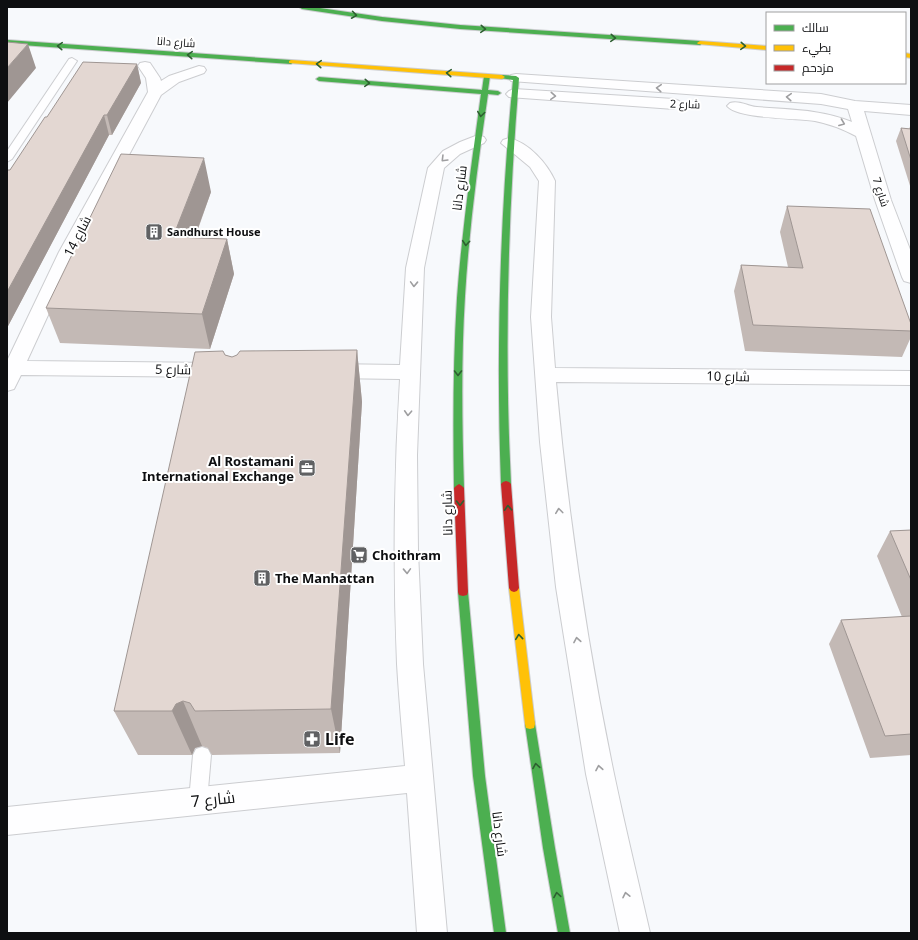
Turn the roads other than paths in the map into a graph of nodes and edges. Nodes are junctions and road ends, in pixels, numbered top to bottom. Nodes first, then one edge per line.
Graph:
1 (302, 7) edge
2 (7, 42) edge
3 (766, 48) edge
4 (72, 61) dead end
5 (146, 66) dead end
6 (176, 68) dead end
7 (203, 70) joint
8 (487, 76) junction
9 (310, 78) dead end
10 (516, 78) junction
11 (155, 92) junction
12 (484, 92) junction
13 (514, 94) junction
14 (735, 106) junction
15 (855, 106) junction
16 (911, 110) edge
17 (864, 134) junction
18 (478, 140) junction
19 (509, 143) junction
20 (7, 159) edge
21 (911, 277) edge
22 (238, 370) edge
23 (309, 371) edge
24 (411, 372) junction
25 (9, 373) edge
26 (545, 375) junction
27 (911, 378) edge
28 (202, 755) edge
29 (419, 778) junction
30 (198, 801) junction
31 (7, 821) edge
32 (432, 933) edge
33 (500, 933) edge
34 (564, 933) edge
35 (635, 933) edge

1 -> 3 main road
8 -> 2 main road, شارع دانا
4 - 20 lane
5 - 11 street
6 - 7 main road
7 - 11 street, شارع 14
8 - 10 main road, شارع دانا
8 - 12 main road, شارع دانا
9 -> 12 main road
10 - 13 main road
15 -> 10 street, شارع 2
11 - 25 street, شارع 14
12 - 13 main road
12 -> 18 main road, شارع دانا
13 -> 14 street, شارع 2
13 - 19 main road
14 - 15 street, شارع 2
14 -> 17 street
15 - 16 street, شارع 2
15 - 17 street, شارع 7
17 - 21 street, شارع 7
18 -> 24 street
18 -> 33 main road, شارع دانا
19 - 26 street
34 -> 19 main road
22 - 25 street, شارع 5
23 - 24 street
24 -> 29 street
26 - 27 street, شارع 10
35 -> 26 street
28 - 30 lane
29 - 30 street, شارع 7
29 - 32 street
30 - 31 street, شارع 7

